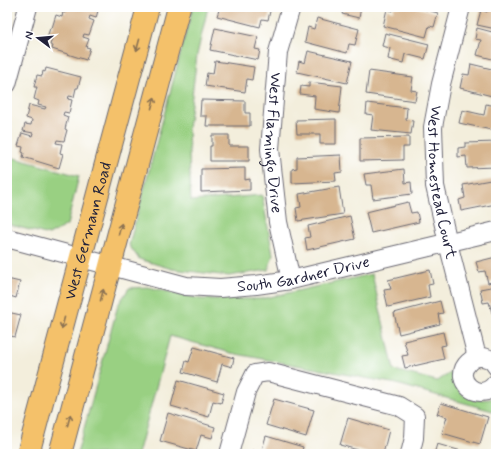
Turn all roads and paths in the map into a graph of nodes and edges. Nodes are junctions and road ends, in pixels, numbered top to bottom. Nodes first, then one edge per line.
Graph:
1 (28, 7) edge
2 (148, 7) edge
3 (179, 7) edge
4 (291, 7) edge
5 (461, 7) edge
6 (7, 84) edge
7 (496, 231) edge
8 (7, 238) edge
9 (448, 243) junction
10 (81, 258) junction
11 (110, 266) junction
12 (291, 280) junction
13 (477, 357) junction
14 (496, 366) edge
15 (496, 383) edge
16 (28, 454) edge
17 (60, 454) edge
18 (229, 454) edge
19 (410, 454) edge

1 - 6 street
2 -> 10 main road, West Germann Road
11 -> 3 main road, West Germann Road
4 - 12 street, West Flamingo Drive
5 - 9 street, West Homestead Court
7 - 9 street, South Gardner Drive
8 - 10 street, South Gardner Drive
9 - 12 street, South Gardner Drive
9 - 13 street, West Homestead Court
10 - 11 street, South Gardner Drive
10 -> 16 main road, West Germann Road
11 - 12 street, South Gardner Drive
17 -> 11 main road, West Germann Road
13 - 14 street
13 - 15 street
18 - 19 street

